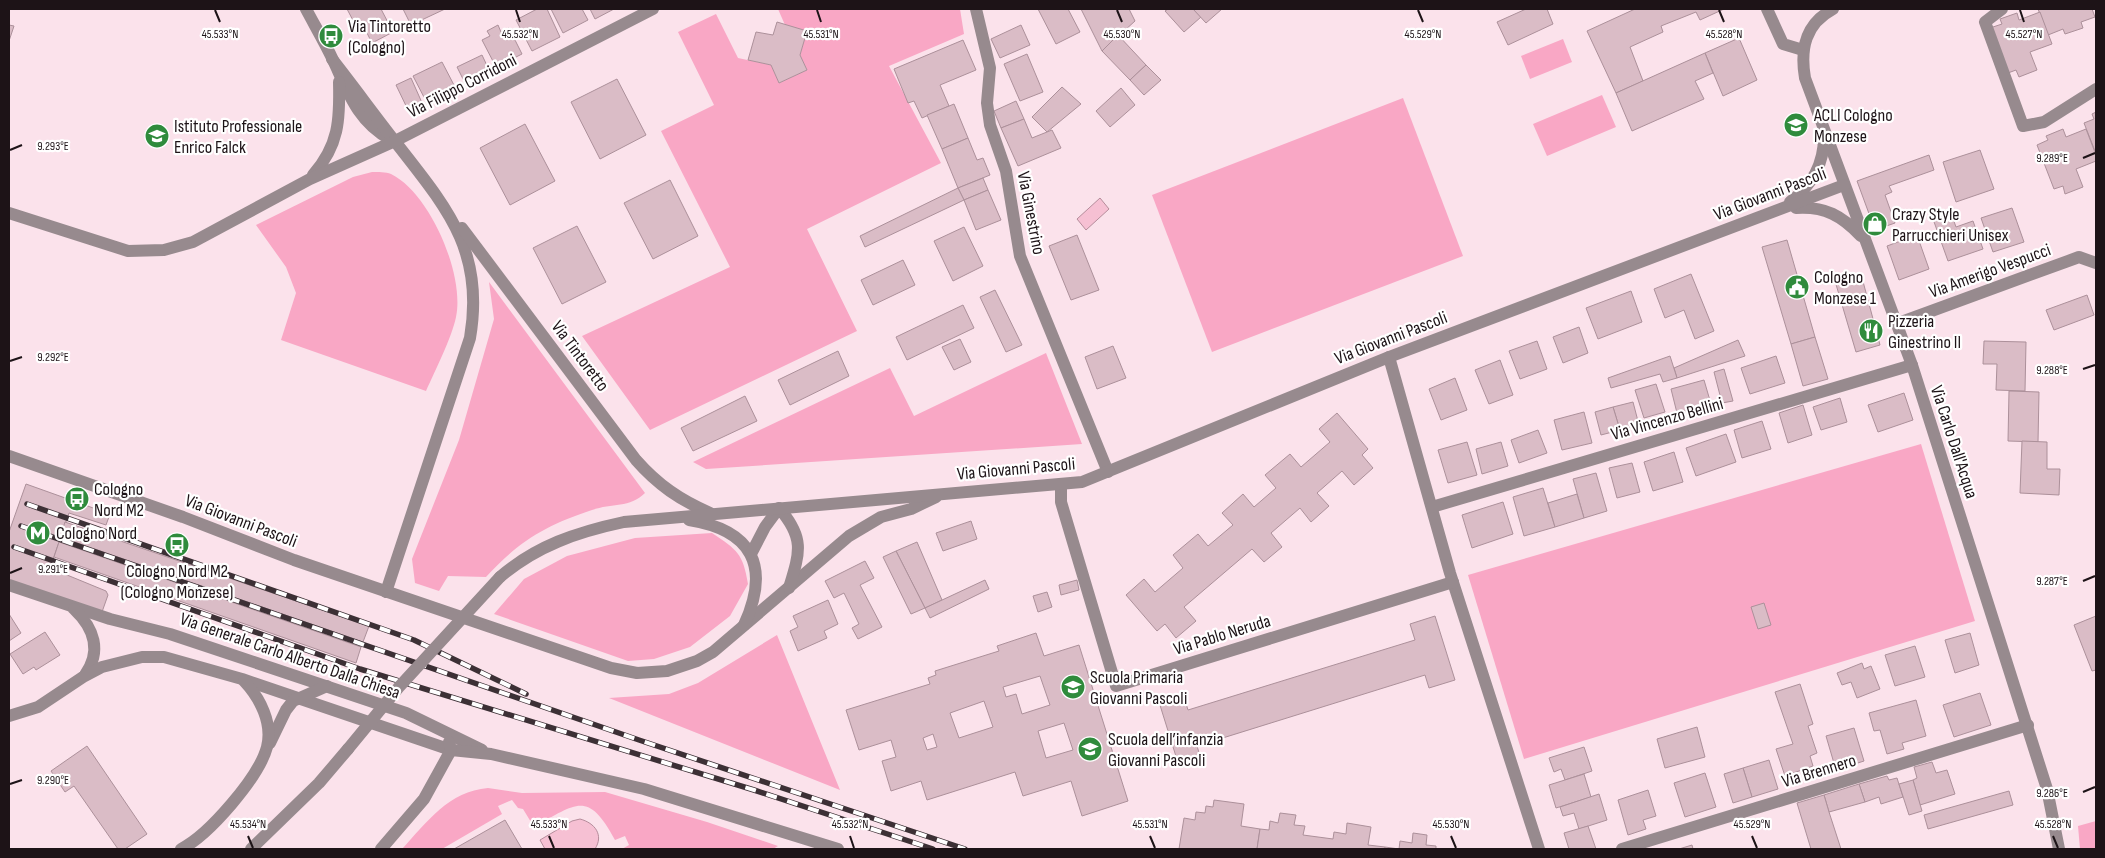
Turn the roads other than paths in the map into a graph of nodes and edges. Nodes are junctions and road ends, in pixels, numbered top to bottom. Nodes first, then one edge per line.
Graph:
1 (306, 9) edge
2 (653, 9) edge
3 (976, 9) edge
4 (1767, 9) edge
5 (1833, 9) edge
6 (2002, 9) edge
7 (1803, 50) junction
8 (332, 59) junction
9 (339, 74) junction
10 (2096, 89) edge
11 (1824, 129) junction
12 (395, 141) junction
13 (310, 179) junction
14 (1844, 185) junction
15 (440, 199) junction
16 (1781, 209) junction
17 (9, 213) edge
18 (1865, 240) junction
19 (2096, 263) edge
20 (1896, 324) junction
21 (1389, 357) junction
22 (1912, 365) junction
23 (9, 456) edge
24 (1108, 472) junction
25 (1061, 484) junction
26 (946, 493) junction
27 (1432, 507) junction
28 (779, 508) junction
29 (710, 513) junction
30 (671, 517) junction
31 (751, 554) junction
32 (1454, 582) junction
33 (9, 585) edge
34 (789, 588) junction
35 (386, 592) junction
36 (73, 608) junction
37 (742, 629) junction
38 (83, 676) junction
39 (242, 679) junction
40 (327, 686) junction
41 (296, 699) junction
42 (9, 716) edge
43 (2028, 726) junction
44 (446, 733) junction
45 (267, 748) junction
46 (451, 750) junction
47 (491, 754) junction
48 (182, 849) edge
49 (251, 849) edge
50 (381, 849) edge
51 (838, 849) edge
52 (1539, 849) edge
53 (1622, 849) edge
54 (2059, 849) edge

1 - 8 street, Via Tintoretto
2 - 12 street, Via Filippo Corridoni
3 - 24 street, Via Ginestrino
4 - 7 street
5 - 7 street
6 - 10 street
7 - 11 street, Via Carlo Dall'Acqua
8 - 9 street, Via Tintoretto
8 - 12 street, Via Tintoretto
9 - 12 street, Via Tintoretto
9 - 13 street, Via Tintoretto
11 - 14 street, Via Carlo Dall'Acqua
11 - 16 street
12 - 13 street, Via Filippo Corridoni
12 - 15 street, Via Tintoretto
13 - 17 street, Via Filippo Corridoni
14 - 16 street, Via Giovanni Pascoli
14 - 18 street, Via Carlo Dall'Acqua
15 - 29 street, Via Tintoretto
15 - 35 street, Via Tintoretto
16 - 18 street
16 - 21 street, Via Giovanni Pascoli
18 - 20 street, Via Carlo Dall'Acqua
19 - 20 street, Via Amerigo Vespucci
20 - 22 street, Via Carlo Dall'Acqua
21 - 24 street, Via Giovanni Pascoli
21 - 27 street
22 - 27 street, Via Vincenzo Bellini
22 - 43 street, Via Carlo Dall'Acqua
23 - 35 street, Via Giovanni Pascoli
24 - 25 street, Via Giovanni Pascoli
25 - 26 street, Via Giovanni Pascoli
25 - 32 street, Via Pablo Neruda
26 - 28 street, Via Giovanni Pascoli
26 - 34 street, Via Giovanni Pascoli
27 - 32 street
28 - 29 street, Via Giovanni Pascoli
28 - 31 street
28 - 34 street
29 - 30 street, Via Giovanni Pascoli
30 - 31 street
30 - 49 street, Via Giovanni Pascoli, bridge
31 - 37 street
32 - 52 street
33 - 36 street, Via Generale Carlo Alberto Dalla Chiesa
34 - 37 street, Via Giovanni Pascoli
35 - 37 street, Via Giovanni Pascoli
36 - 38 street, Via Generale Carlo Alberto Dalla Chiesa
36 - 40 street, Via Generale Carlo Alberto Dalla Chiesa
38 - 39 street, Via Generale Carlo Alberto Dalla Chiesa
38 - 42 street, Via Generale Carlo Alberto Dalla Chiesa
39 - 41 street, Via Generale Carlo Alberto Dalla Chiesa
39 - 45 street
40 - 41 street
40 - 44 street, Via Generale Carlo Alberto Dalla Chiesa
41 - 45 street
41 - 46 street, Via Generale Carlo Alberto Dalla Chiesa
43 - 53 street, Via Brennero
43 - 54 street, Via Carlo Dall'Acqua
44 - 46 street
44 - 47 street, Via Generale Carlo Alberto Dalla Chiesa
45 - 48 street
46 - 47 street, Via Generale Carlo Alberto Dalla Chiesa
46 - 50 street
47 - 51 street, Via Generale Carlo Alberto Dalla Chiesa

